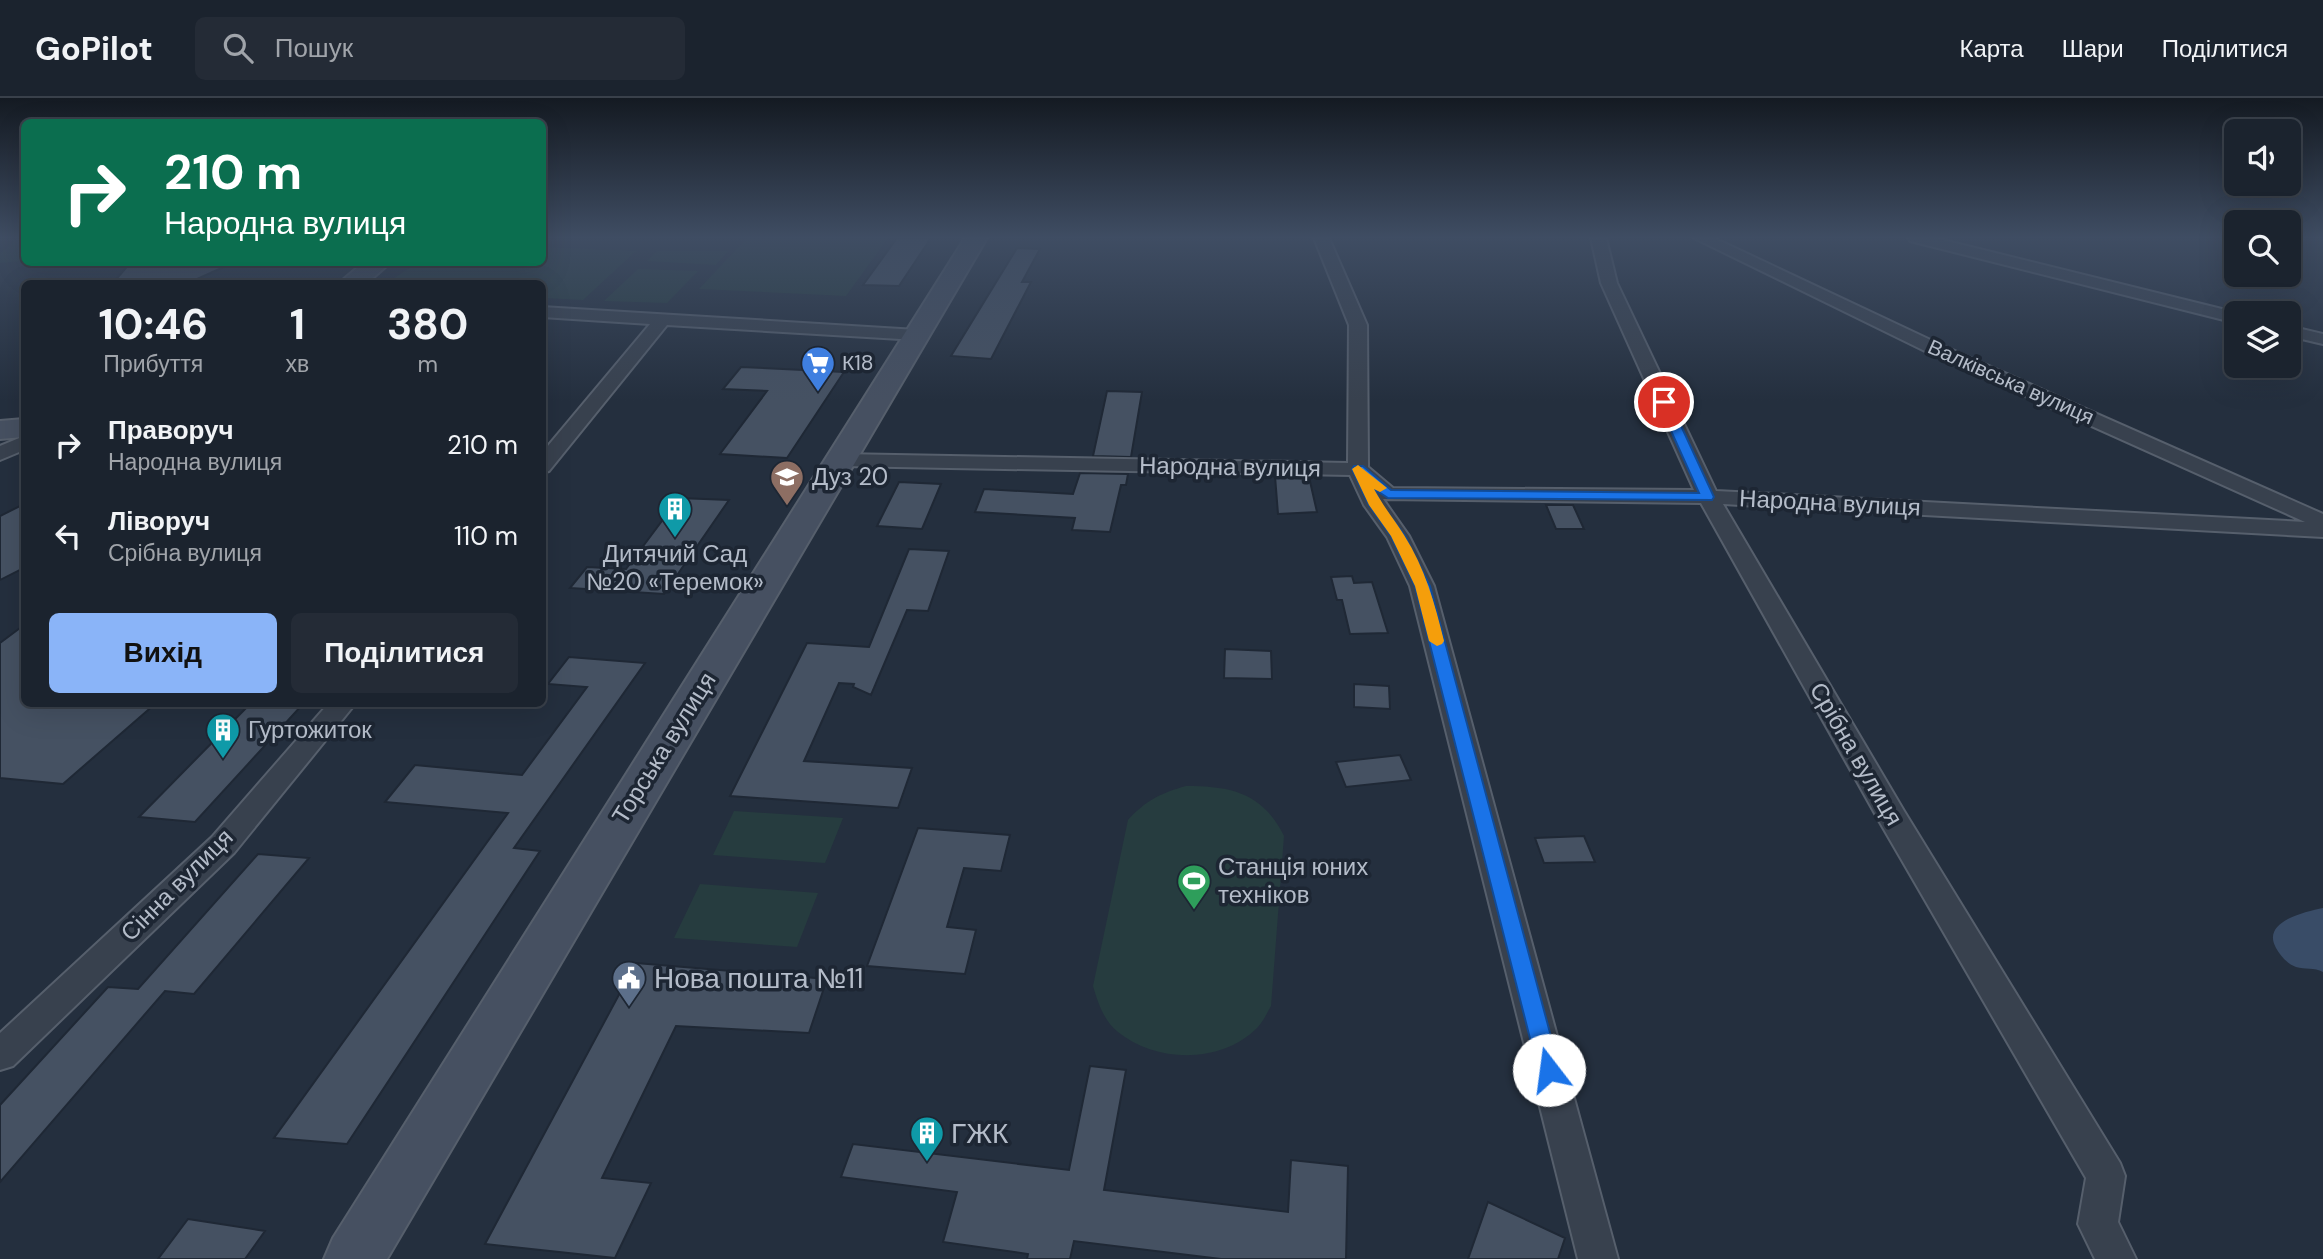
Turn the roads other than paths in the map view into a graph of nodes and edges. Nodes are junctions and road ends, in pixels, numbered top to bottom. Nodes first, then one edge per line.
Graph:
1 (943, 292) edge
2 (1344, 292) edge
3 (1613, 292) edge
4 (1814, 292) edge
5 (2131, 292) edge
6 (546, 312) edge
7 (2224, 315) edge
8 (663, 319) junction
9 (2301, 334) edge
10 (917, 335) junction
11 (2323, 340) edge
12 (21, 428) edge
13 (0, 430) edge
14 (21, 444) edge
15 (0, 454) edge
16 (841, 460) junction
17 (546, 462) edge
18 (1358, 469) junction
19 (1708, 497) junction
20 (2323, 522) edge
21 (2323, 530) edge
22 (339, 707) edge
23 (0, 1055) edge
24 (354, 1259) edge
25 (1598, 1259) edge
26 (2116, 1259) edge

1 - 10 main road, Торська вулиця
2 - 18 street
3 - 19 street, Срібна вулиця
4 - 20 street, Валківська вулиця
5 - 7 street
6 - 8 street
8 - 10 street
8 - 17 street
9 - 11 street
10 - 16 main road, Торська вулиця
12 - 13 main road
14 - 15 street
16 - 18 street, Народна вулиця
16 - 24 main road, Торська вулиця
18 - 19 street, Народна вулиця
18 - 25 street
19 - 21 street, Народна вулиця
19 - 26 street, Срібна вулиця
22 - 23 street, Сінна вулиця

